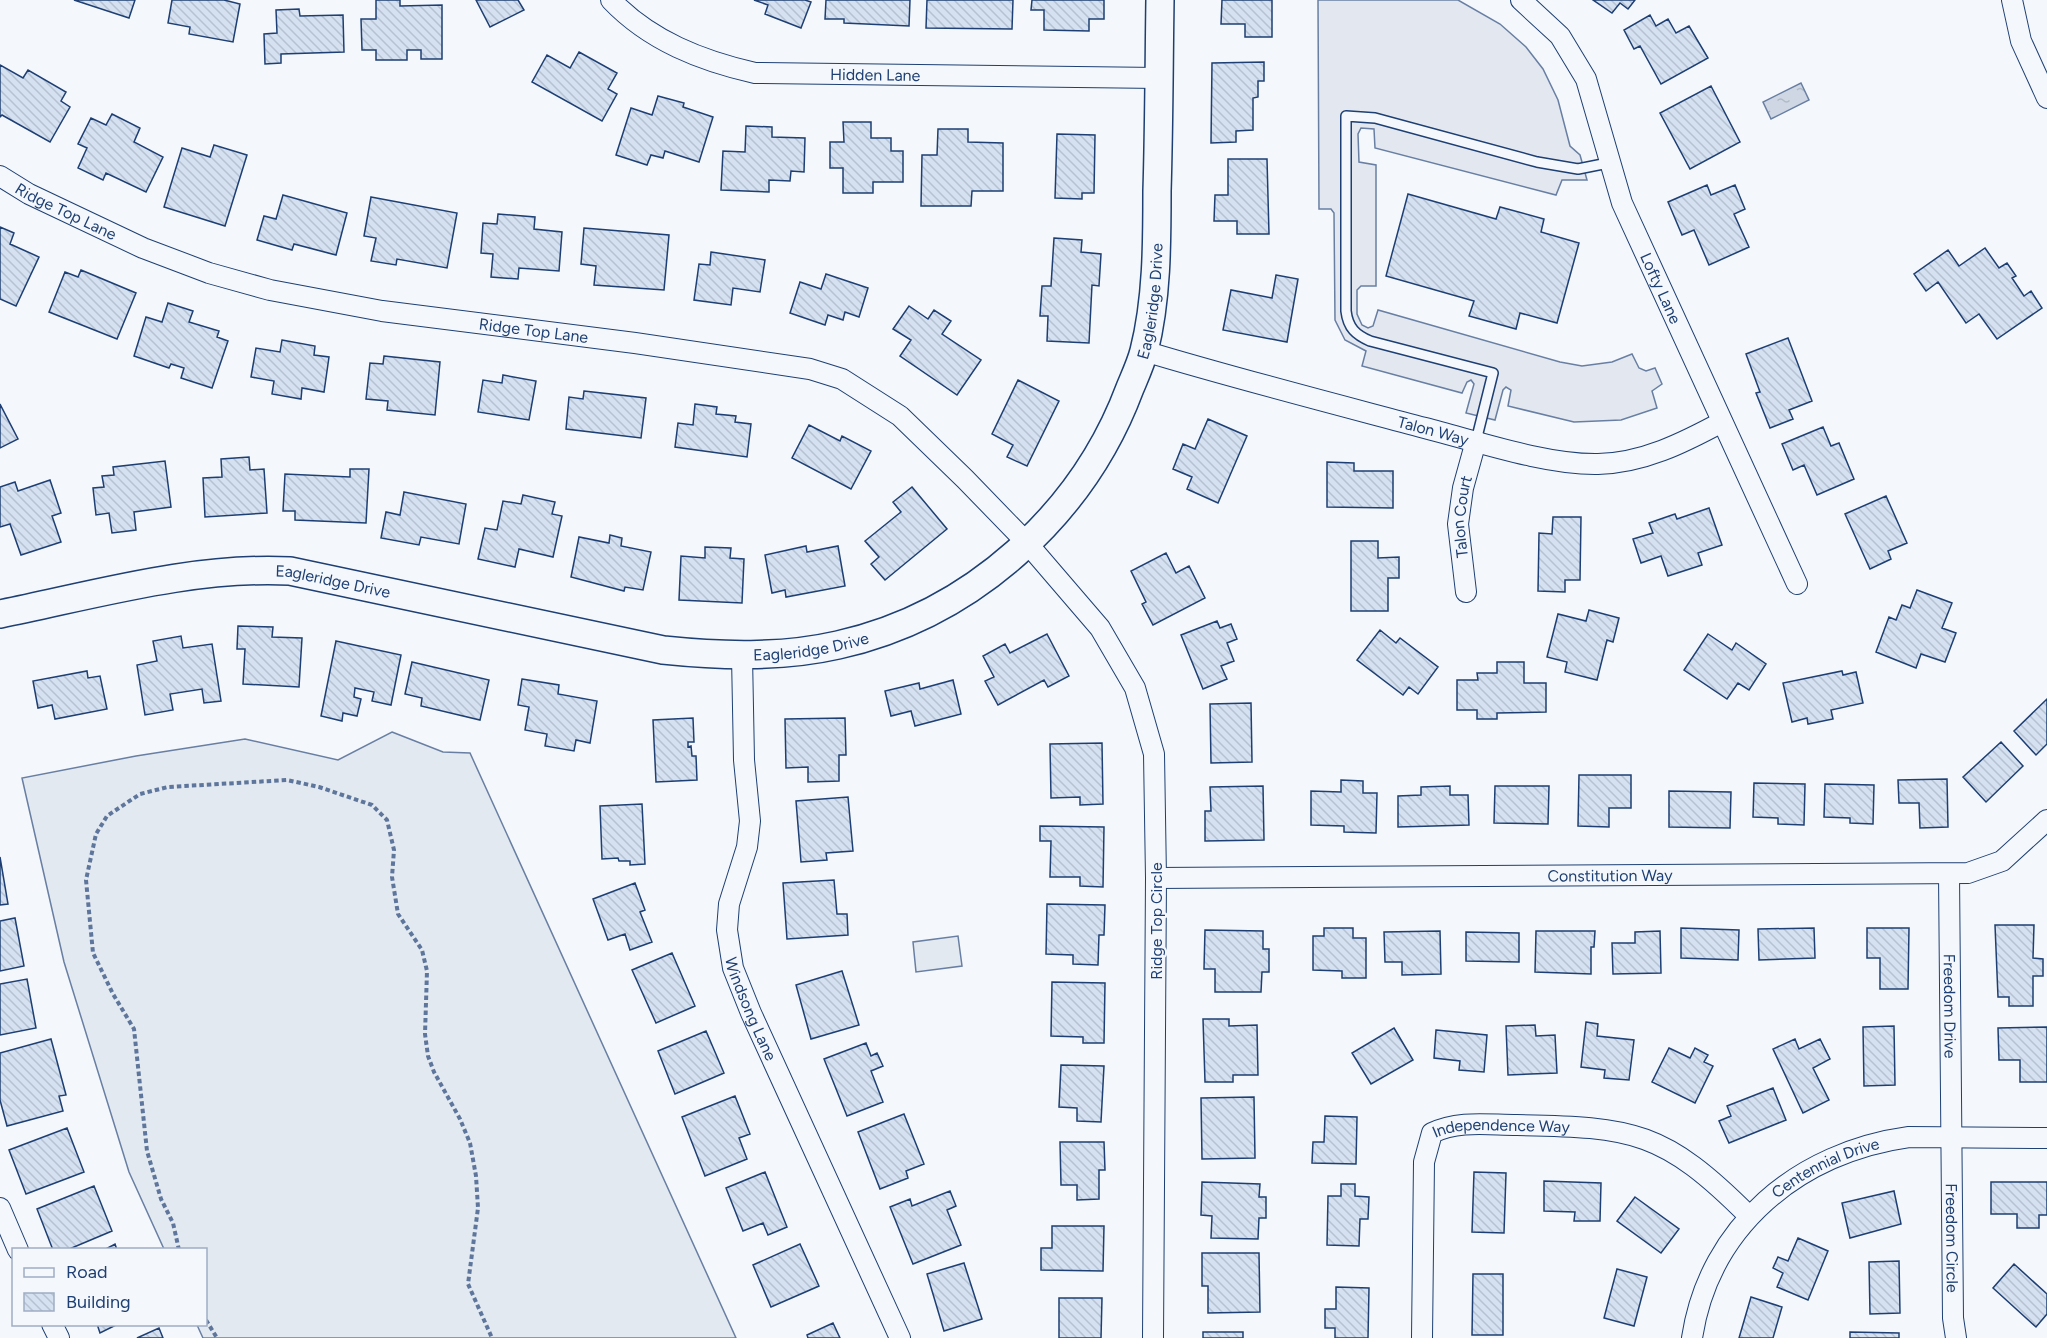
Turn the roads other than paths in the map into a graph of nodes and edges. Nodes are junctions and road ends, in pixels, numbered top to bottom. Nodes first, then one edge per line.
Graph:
1 (611, 0) edge
2 (1160, 0) edge
3 (1521, 0) edge
4 (2012, 0) edge
5 (1159, 78) junction
6 (2047, 98) edge
7 (1608, 163) junction
8 (0, 176) edge
9 (1144, 351) junction
10 (1722, 422) junction
11 (1476, 441) junction
12 (1027, 543) junction
13 (1797, 584) dead end
14 (1466, 592) dead end
15 (0, 614) edge
16 (742, 656) junction
17 (2047, 820) edge
18 (1949, 874) junction
19 (1156, 878) junction
20 (1951, 1138) junction
21 (2047, 1138) edge
22 (2, 1216) edge
23 (1749, 1216) junction
24 (17, 1248) edge
25 (900, 1338) edge
26 (1153, 1338) edge
27 (1422, 1338) edge
28 (1692, 1338) edge
29 (1956, 1338) edge

1 - 5 street, Hidden Lane
2 - 5 main road, Eagleridge Drive
3 - 7 street, Lofty Lane
4 - 6 street
5 - 9 main road, Eagleridge Drive
7 - 10 street, Lofty Lane
7 - 11 lane
8 - 12 street, Ridge Top Lane
9 - 11 street, Talon Way
9 - 12 main road, Eagleridge Drive
10 - 11 street, Talon Way
10 - 13 street, Lofty Lane
11 - 14 street, Talon Court
12 - 16 main road, Eagleridge Drive
12 - 19 street, Ridge Top Circle
15 - 16 main road, Eagleridge Drive
16 - 25 street, Windsong Lane
17 - 18 street, Constitution Way
18 - 19 street, Constitution Way
18 - 20 street, Freedom Drive
19 - 26 street, Ridge Top Circle
20 - 21 street, Centennial Drive
20 - 23 street, Centennial Drive
20 - 29 street, Freedom Circle
22 - 24 street
23 - 27 street, Independence Way
23 - 28 street, Centennial Drive

